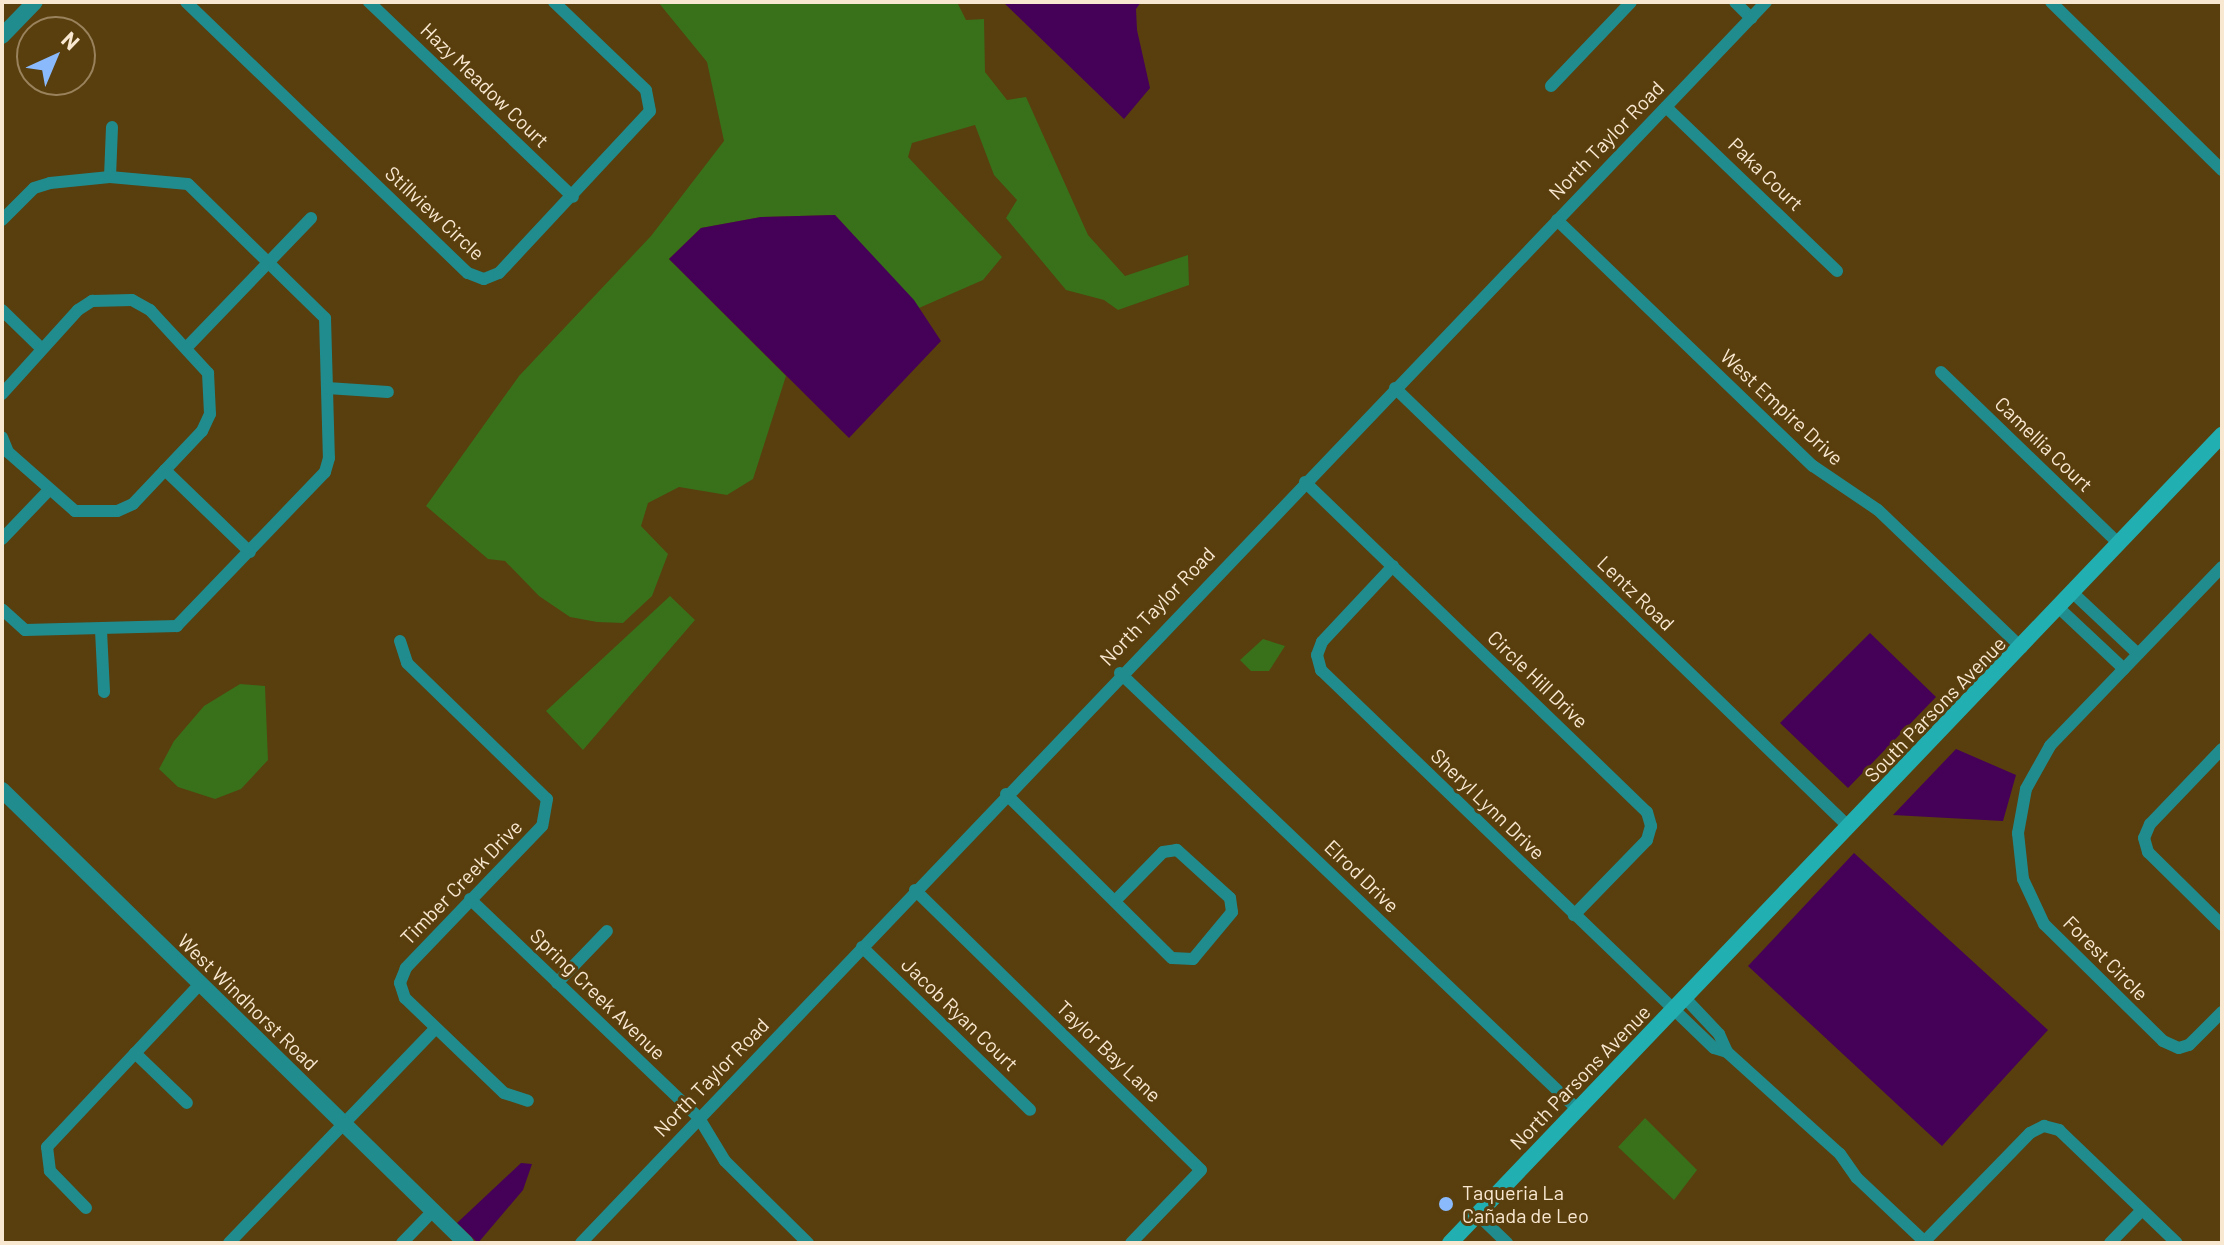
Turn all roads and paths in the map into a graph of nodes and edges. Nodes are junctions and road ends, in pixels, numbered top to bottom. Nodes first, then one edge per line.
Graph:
1 (35, 2) edge
2 (186, 2) edge
3 (369, 2) edge
4 (554, 2) edge
5 (1631, 2) edge
6 (1735, 2) edge
7 (1766, 2) edge
8 (2051, 2) edge
9 (1751, 18) junction
10 (2, 36) edge
11 (1551, 86) dead end
12 (1666, 107) junction
13 (112, 127) dead end
14 (2222, 170) edge
15 (110, 177) junction
16 (573, 197) junction
17 (311, 218) dead end
18 (2, 220) edge
19 (1557, 220) junction
20 (270, 261) junction
21 (1837, 271) dead end
22 (2, 310) edge
23 (187, 347) junction
24 (41, 348) junction
25 (1941, 372) dead end
26 (327, 388) junction
27 (1395, 388) junction
28 (388, 392) dead end
29 (2, 394) edge
30 (2222, 435) edge
31 (2, 437) edge
32 (165, 470) junction
33 (1305, 482) junction
34 (48, 491) junction
35 (2, 539) edge
36 (2119, 544) junction
37 (250, 552) junction
38 (1393, 566) junction
39 (2222, 567) edge
40 (2073, 593) junction
41 (2059, 608) junction
42 (2, 609) edge
43 (101, 630) junction
44 (400, 641) dead end
45 (2022, 648) junction
46 (2138, 654) junction
47 (2124, 669) junction
48 (1120, 673) junction
49 (104, 692) dead end
50 (2222, 749) edge
51 (2, 790) edge
52 (1006, 794) junction
53 (1849, 827) junction
54 (915, 890) junction
55 (470, 899) junction
56 (1116, 900) junction
57 (1574, 915) junction
58 (2222, 925) edge
59 (607, 931) dead end
60 (862, 947) junction
61 (557, 983) junction
62 (200, 984) junction
63 (1678, 1003) junction
64 (2222, 1012) edge
65 (435, 1029) junction
66 (135, 1053) junction
67 (528, 1101) dead end
68 (187, 1103) dead end
69 (1577, 1109) junction
70 (1030, 1110) dead end
71 (699, 1118) junction
72 (344, 1124) junction
73 (86, 1208) dead end
74 (2142, 1210) junction
75 (433, 1211) junction
76 (1477, 1214) junction
77 (1926, 1242) edge
78 (229, 1243) edge
79 (402, 1243) edge
80 (466, 1243) edge
81 (581, 1243) edge
82 (808, 1243) edge
83 (1131, 1243) edge
84 (1450, 1243) edge
85 (1507, 1243) edge
86 (2110, 1243) edge
87 (2177, 1243) edge

1 - 10 street
2 - 16 street, Stillview Circle
3 - 16 street, Hazy Meadow Court
4 - 16 street, Stillview Circle
5 - 11 street
6 - 9 street
7 - 9 street, North Taylor Road
8 - 14 street
9 - 12 street, North Taylor Road
12 - 19 street, North Taylor Road
12 - 21 street, Paka Court
13 - 15 street
15 - 18 street
15 - 20 street
17 - 20 street
19 - 27 street, North Taylor Road
19 - 45 street, West Empire Drive
20 - 23 street
20 - 26 street
22 - 24 street
23 - 24 street
23 - 32 street
24 - 29 street
25 - 36 street, Camellia Court
26 - 28 street
26 - 37 street
27 - 33 street, North Taylor Road
27 - 53 street, Lentz Road
30 - 36 main road, South Parsons Avenue
31 - 34 street
32 - 34 street
32 - 37 street
33 - 38 street, Circle Hill Drive
33 - 48 street, North Taylor Road
34 - 35 street
36 - 40 main road, South Parsons Avenue
37 - 43 street
38 - 57 street, Sheryl Lynn Drive
38 - 57 street, Circle Hill Drive
39 - 46 street, Forest Circle
40 - 41 main road, South Parsons Avenue
40 - 46 street
41 - 45 main road, South Parsons Avenue
41 - 47 street
42 - 43 street
43 - 49 street
44 - 55 street, Timber Creek Drive
45 - 53 main road, South Parsons Avenue
46 - 47 street, Forest Circle
47 - 64 street, Forest Circle
48 - 52 street, North Taylor Road
48 - 69 street, Elrod Drive
50 - 58 street
51 - 62 street, West Windhorst Road
52 - 54 street, North Taylor Road
52 - 56 street
53 - 63 main road, South Parsons Avenue
54 - 60 street, North Taylor Road
54 - 83 street, Taylor Bay Lane
55 - 61 street, Spring Creek Avenue
55 - 65 street, Timber Creek Drive
56 - 56 street
57 - 63 street, Sheryl Lynn Drive
59 - 61 street
60 - 70 street, Jacob Ryan Court
60 - 71 street, North Taylor Road
61 - 71 street, Spring Creek Avenue
62 - 66 street
62 - 72 street, West Windhorst Road
63 - 69 main road, North Parsons Avenue
63 - 77 street, Sheryl Lynn Drive
65 - 67 street, Timber Creek Drive
65 - 72 street
66 - 68 street
66 - 73 street
69 - 76 main road, North Parsons Avenue
71 - 81 street, North Taylor Road
71 - 82 street, Spring Creek Avenue
72 - 75 street, West Windhorst Road
72 - 78 street
74 - 77 street
74 - 86 street
74 - 87 street
75 - 79 street
75 - 80 street, West Windhorst Road
76 - 84 main road, North Parsons Avenue
76 - 85 street

